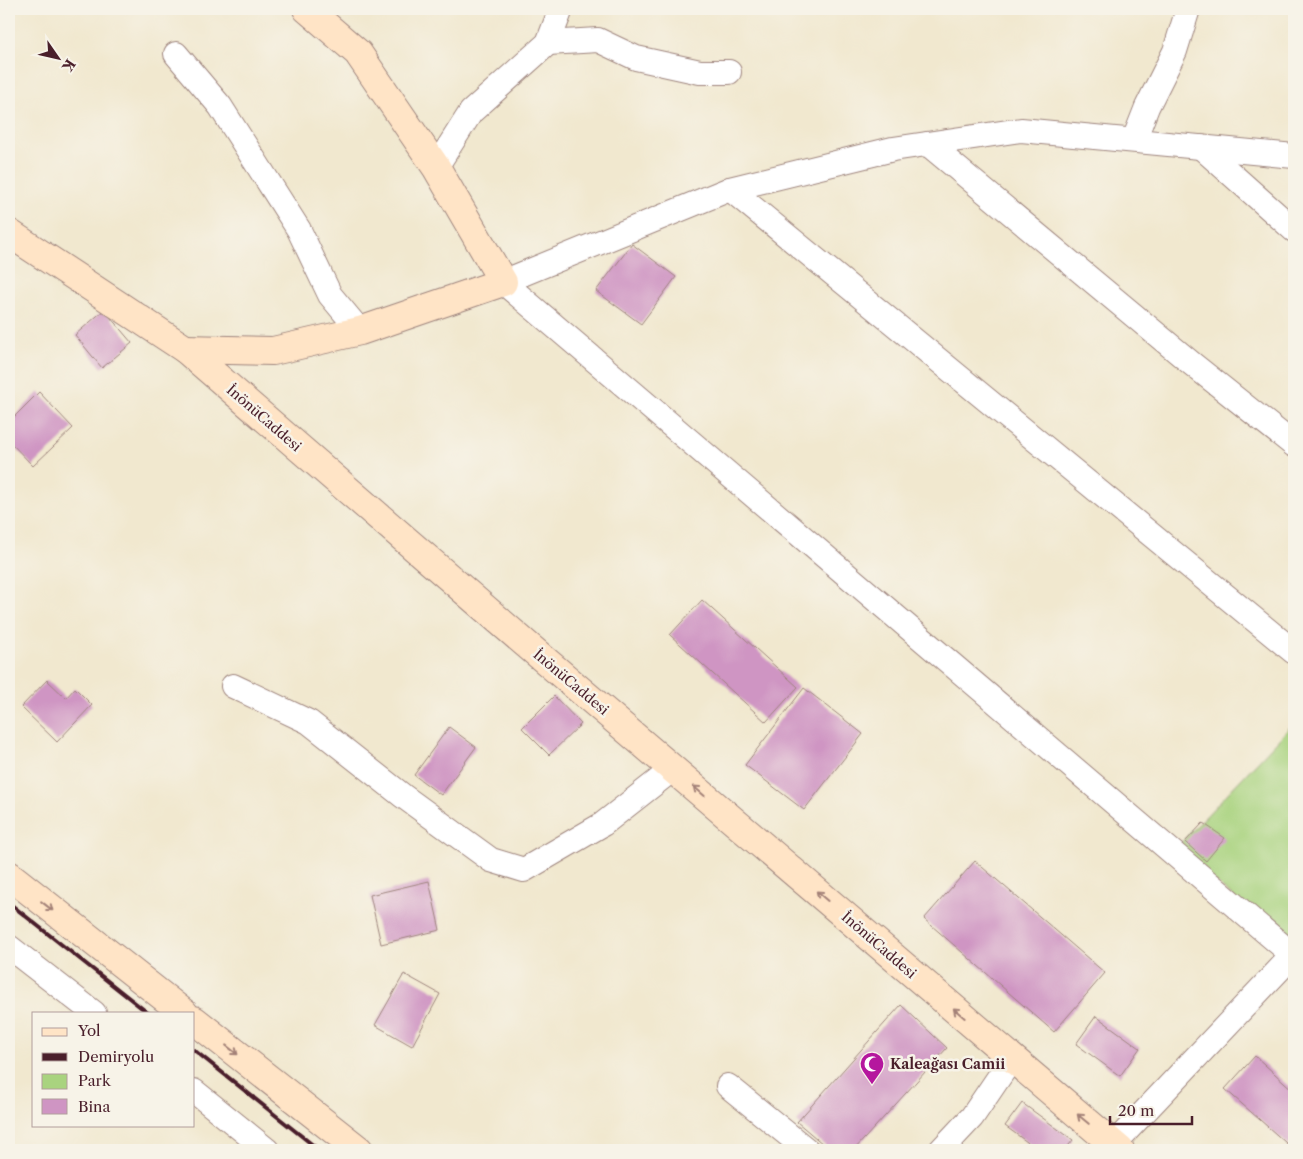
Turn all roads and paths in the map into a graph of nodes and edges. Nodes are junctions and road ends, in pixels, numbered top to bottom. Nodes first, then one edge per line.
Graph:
1 (306, 9) edge
2 (561, 9) edge
3 (1188, 9) edge
4 (548, 43) junction
5 (176, 54) dead end
6 (729, 72) dead end
7 (1134, 140) junction
8 (928, 144) junction
9 (1201, 147) junction
10 (1294, 156) edge
11 (436, 167) junction
12 (730, 189) junction
13 (1294, 230) edge
14 (9, 233) edge
15 (503, 282) junction
16 (360, 331) junction
17 (185, 349) junction
18 (1294, 445) edge
19 (1294, 652) edge
20 (233, 686) dead end
21 (673, 769) junction
22 (9, 876) edge
23 (9, 947) edge
24 (1294, 955) edge
25 (93, 1012) edge
26 (183, 1012) edge
27 (195, 1021) edge
28 (1012, 1058) junction
29 (728, 1086) dead end
30 (195, 1092) edge
31 (1117, 1147) edge
32 (267, 1150) edge
33 (360, 1150) edge
34 (807, 1150) edge
35 (941, 1150) edge

1 - 11 main road
2 - 4 street
3 - 7 street
4 - 6 street
4 - 11 street
5 - 16 street
7 - 8 street
7 - 9 street
8 - 12 street
8 - 18 street
9 - 10 street
9 - 13 street
11 - 15 main road
12 - 15 street
12 - 19 street
14 - 17 main road, İnönüCaddesi
15 - 16 main road
15 - 24 street
16 - 17 main road
17 - 21 main road, İnönüCaddesi
20 - 21 street
28 -> 21 main road, İnönüCaddesi
22 -> 26 main road
23 - 25 street
24 - 31 street
27 -> 33 main road
31 -> 28 main road, İnönüCaddesi
28 - 35 street
29 - 34 street
30 - 32 street

